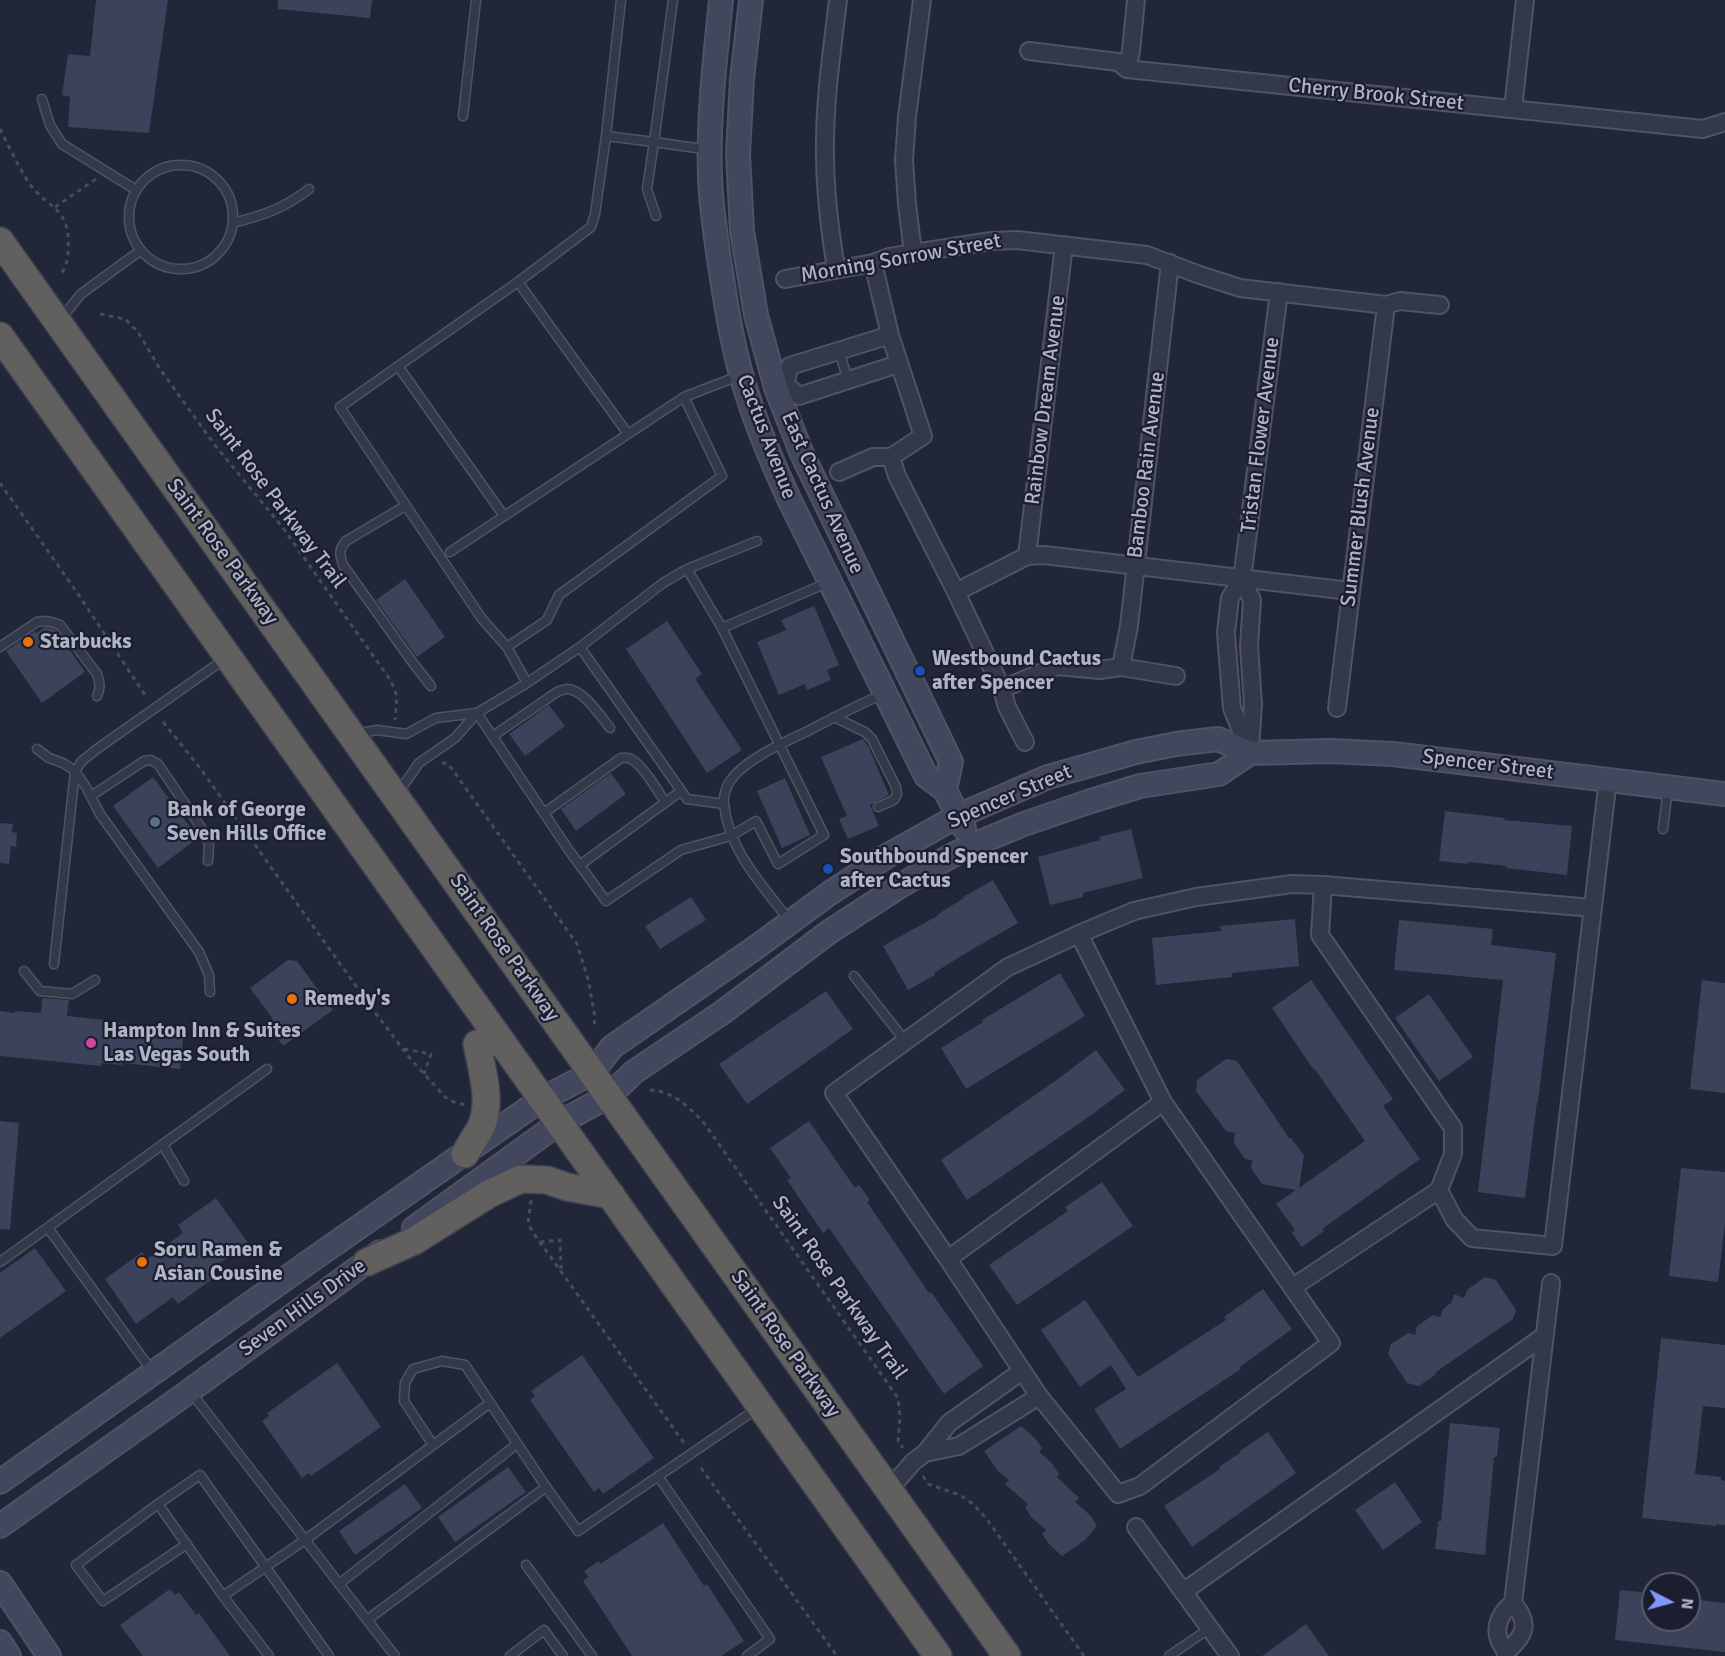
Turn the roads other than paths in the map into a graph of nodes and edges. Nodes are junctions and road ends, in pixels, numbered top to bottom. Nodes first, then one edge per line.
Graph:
1 (476, 0) edge
2 (621, 0) edge
3 (673, 0) edge
4 (721, 0) edge
5 (751, 0) edge
6 (838, 0) edge
7 (922, 0) edge
8 (1136, 0) edge
9 (1525, 0) edge
10 (1029, 51) dead end
11 (1127, 69) junction
12 (42, 99) dead end
13 (1513, 109) junction
14 (463, 116) dead end
15 (1725, 122) edge
16 (606, 136) junction
17 (654, 142) junction
18 (710, 142) junction
19 (309, 189) dead end
20 (135, 190) junction
21 (657, 216) dead end
22 (232, 223) junction
23 (742, 231) junction
24 (0, 241) edge
25 (1064, 244) junction
26 (141, 250) junction
27 (913, 253) junction
28 (873, 263) junction
29 (1170, 263) junction
30 (836, 269) junction
31 (785, 279) dead end
32 (518, 282) junction
33 (1280, 292) junction
34 (725, 293) junction
35 (1386, 305) junction
36 (1440, 305) dead end
37 (58, 323) junction
38 (890, 335) junction
39 (0, 336) edge
40 (839, 351) junction
41 (898, 364) junction
42 (398, 366) junction
43 (742, 374) junction
44 (848, 380) junction
45 (780, 386) junction
46 (684, 397) junction
47 (628, 434) junction
48 (891, 457) junction
49 (839, 472) dead end
50 (789, 499) junction
51 (405, 506) junction
52 (504, 516) junction
53 (757, 541) dead end
54 (450, 552) dead end
55 (1026, 556) junction
56 (1135, 566) junction
57 (687, 569) junction
58 (1242, 579) junction
59 (830, 582) junction
60 (1350, 591) junction
61 (956, 592) junction
62 (722, 628) junction
63 (0, 647) edge
64 (507, 647) junction
65 (580, 647) junction
66 (897, 653) junction
67 (1250, 655) junction
68 (227, 657) junction
69 (1228, 658) junction
70 (1120, 668) junction
71 (1176, 676) dead end
72 (528, 683) junction
73 (431, 686) dead end
74 (1002, 689) junction
75 (885, 694) junction
76 (97, 696) dead end
77 (1337, 708) dead end
78 (477, 713) junction
79 (834, 717) junction
80 (610, 728) dead end
81 (352, 735) junction
82 (493, 736) junction
83 (1024, 742) dead end
84 (779, 745) junction
85 (37, 749) dead end
86 (1250, 753) junction
87 (75, 771) junction
88 (1608, 779) junction
89 (1668, 787) junction
90 (945, 790) junction
91 (681, 791) junction
92 (1725, 794) edge
93 (91, 796) junction
94 (396, 796) junction
95 (665, 802) junction
96 (724, 804) junction
97 (878, 807) dead end
98 (544, 813) junction
99 (1663, 829) dead end
100 (965, 831) junction
101 (731, 836) junction
102 (208, 861) dead end
103 (580, 865) junction
104 (1323, 885) junction
105 (1593, 908) junction
106 (790, 922) junction
107 (1079, 934) junction
108 (54, 964) dead end
109 (24, 971) dead end
110 (854, 976) dead end
111 (95, 980) dead end
112 (210, 992) dead end
113 (906, 1041) junction
114 (501, 1042) junction
115 (267, 1070) dead end
116 (592, 1073) junction
117 (609, 1096) junction
118 (542, 1099) junction
119 (1163, 1102) junction
120 (559, 1123) junction
121 (163, 1145) junction
122 (465, 1154) junction
123 (184, 1181) dead end
124 (1439, 1190) junction
125 (611, 1195) junction
126 (48, 1228) junction
127 (948, 1259) junction
128 (0, 1262) edge
129 (367, 1262) junction
130 (1551, 1283) dead end
131 (1293, 1287) junction
132 (1544, 1336) junction
133 (1022, 1371) junction
134 (153, 1373) junction
135 (190, 1391) junction
136 (1039, 1396) junction
137 (490, 1403) junction
138 (760, 1406) junction
139 (517, 1444) junction
140 (433, 1445) junction
141 (919, 1458) junction
142 (658, 1476) junction
143 (0, 1482) edge
144 (546, 1487) junction
145 (889, 1490) junction
146 (158, 1504) junction
147 (0, 1526) edge
148 (1136, 1527) dead end
149 (304, 1540) junction
150 (186, 1544) junction
151 (526, 1565) dead end
152 (266, 1566) junction
153 (0, 1583) edge
154 (339, 1584) junction
155 (1183, 1592) junction
156 (223, 1596) junction
157 (1513, 1603) junction
158 (367, 1620) junction
159 (1210, 1628) junction
160 (0, 1642) edge
161 (1506, 1654) edge
162 (392, 1655) edge
163 (9, 1656) edge
164 (49, 1656) edge
165 (269, 1656) edge
166 (329, 1656) edge
167 (510, 1656) edge
168 (563, 1656) edge
169 (592, 1656) edge
170 (747, 1656) edge
171 (938, 1656) edge
172 (1007, 1656) edge
173 (1169, 1656) edge
174 (1230, 1656) edge

1 - 14 lane
2 - 16 lane
3 - 17 lane
4 - 18 main road, Cactus Avenue
5 - 23 main road, East Cactus Avenue
6 - 30 street
7 - 27 street
8 - 11 street
9 - 13 street
10 - 11 street, Cherry Brook Street
11 - 13 street, Cherry Brook Street
12 - 20 lane
13 - 15 street, Cherry Brook Street
16 - 17 lane
16 - 32 lane
17 - 18 lane
17 - 21 lane
18 - 23 main road
18 - 34 main road, Cactus Avenue
19 - 22 lane
20 - 22 lane
20 - 26 lane
22 - 26 lane
23 - 45 main road, East Cactus Avenue
24 - 37 highway, Saint Rose Parkway
25 - 27 street, Morning Sorrow Street
25 - 29 street, Morning Sorrow Street
25 - 55 street, Rainbow Dream Avenue
26 - 37 lane
27 - 28 street, Morning Sorrow Street
28 - 30 street, Morning Sorrow Street
28 - 38 street
29 - 33 street, Morning Sorrow Street
29 - 56 street, Bamboo Rain Avenue
30 - 31 street, Morning Sorrow Street
32 - 42 lane
32 - 47 lane
33 - 35 street, Morning Sorrow Street
33 - 58 street, Tristan Flower Avenue
34 - 43 main road, Cactus Avenue
34 - 45 main road
35 - 36 street, Morning Sorrow Street
35 - 60 street, Summer Blush Avenue
37 - 81 highway, Saint Rose Parkway
38 - 40 street
38 - 41 street
39 - 68 highway
40 - 44 lane
40 - 45 street
41 - 44 street
41 - 48 street
42 - 51 lane
42 - 52 lane
43 - 46 lane
43 - 50 main road, Cactus Avenue
44 - 45 street
45 - 50 main road
45 - 66 main road, East Cactus Avenue
46 - 47 lane
46 - 64 lane
47 - 52 lane
48 - 49 street
48 - 61 street
50 - 59 main road, Cactus Avenue
51 - 64 lane
51 - 73 lane
52 - 54 lane
53 - 57 lane
55 - 56 street
55 - 61 street
56 - 58 street
56 - 70 street, Bamboo Rain Avenue
57 - 62 lane
57 - 65 lane
58 - 60 street
58 - 67 street, Tristan Flower Avenue
58 - 69 street, Tristan Flower Avenue
59 - 62 lane
59 - 66 main road
59 - 75 main road, Cactus Avenue
60 - 77 street, Summer Blush Avenue
61 - 74 street
62 - 84 lane
63 - 76 lane
64 - 72 lane
65 - 72 lane
65 - 91 lane
66 - 90 main road, East Cactus Avenue
67 - 69 lane
67 - 86 street, Tristan Flower Avenue
68 - 87 lane
68 - 114 highway
69 - 86 street, Tristan Flower Avenue
70 - 71 street
70 - 74 street
72 - 78 lane
74 - 83 street
75 - 79 lane
75 - 90 main road, Cactus Avenue
78 - 81 lane
78 - 82 lane
78 - 94 lane
79 - 84 lane
79 - 97 lane
80 - 82 lane
81 - 94 highway, Saint Rose Parkway
82 - 98 lane
84 - 96 lane
84 - 101 lane
85 - 87 lane
86 - 88 main road, Spencer Street
86 - 100 main road, Spencer Street
86 - 100 main road, Spencer Street
87 - 93 lane
87 - 108 lane
88 - 89 main road, Spencer Street
88 - 105 street
89 - 92 main road, Spencer Street
89 - 99 lane
90 - 100 main road, Cactus Avenue
91 - 95 lane
91 - 96 lane
93 - 102 lane
93 - 112 lane
94 - 116 highway, Saint Rose Parkway
95 - 98 lane
95 - 103 lane
96 - 101 lane
98 - 103 lane
100 - 106 main road, Spencer Street
100 - 117 main road, Spencer Street
101 - 103 lane
101 - 106 lane
104 - 105 street
104 - 107 street
104 - 124 street
105 - 124 street
106 - 116 main road, Spencer Street
107 - 113 street
107 - 119 street
109 - 111 lane
110 - 113 lane
113 - 127 street
114 - 118 highway
114 - 122 highway
115 - 121 lane
116 - 117 highway, Saint Rose Parkway
116 - 118 main road, Seven Hills Drive
117 - 120 main road, Seven Hills Drive
117 - 145 highway, Saint Rose Parkway
118 - 120 highway
118 - 122 main road, Seven Hills Drive
119 - 127 street
119 - 131 street
120 - 125 highway
120 - 129 main road, Seven Hills Drive
121 - 123 lane
121 - 126 lane
122 - 134 main road, Seven Hills Drive
124 - 131 street
125 - 129 highway
125 - 138 highway
126 - 128 lane
126 - 134 lane
127 - 133 street
129 - 135 main road, Seven Hills Drive
130 - 132 street
131 - 136 street
132 - 155 street
132 - 157 street
133 - 136 street
133 - 141 street
134 - 143 main road, Seven Hills Drive
135 - 147 main road, Seven Hills Drive
135 - 149 lane
136 - 141 street
137 - 139 lane
137 - 140 lane
137 - 140 lane
138 - 142 lane
138 - 171 highway
139 - 144 lane
139 - 154 lane
140 - 149 lane
141 - 145 street
142 - 144 lane
142 - 170 lane
144 - 158 lane
145 - 172 highway, Saint Rose Parkway
146 - 150 lane
146 - 150 lane
146 - 152 lane
148 - 155 street
149 - 152 lane
149 - 154 lane
150 - 156 lane
151 - 169 lane
152 - 156 lane
152 - 166 lane
153 - 164 main road
154 - 158 lane
155 - 159 street
156 - 165 lane
157 - 161 street
157 - 161 street
158 - 162 lane
159 - 173 lane
159 - 174 street
160 - 163 main road
167 - 168 lane

